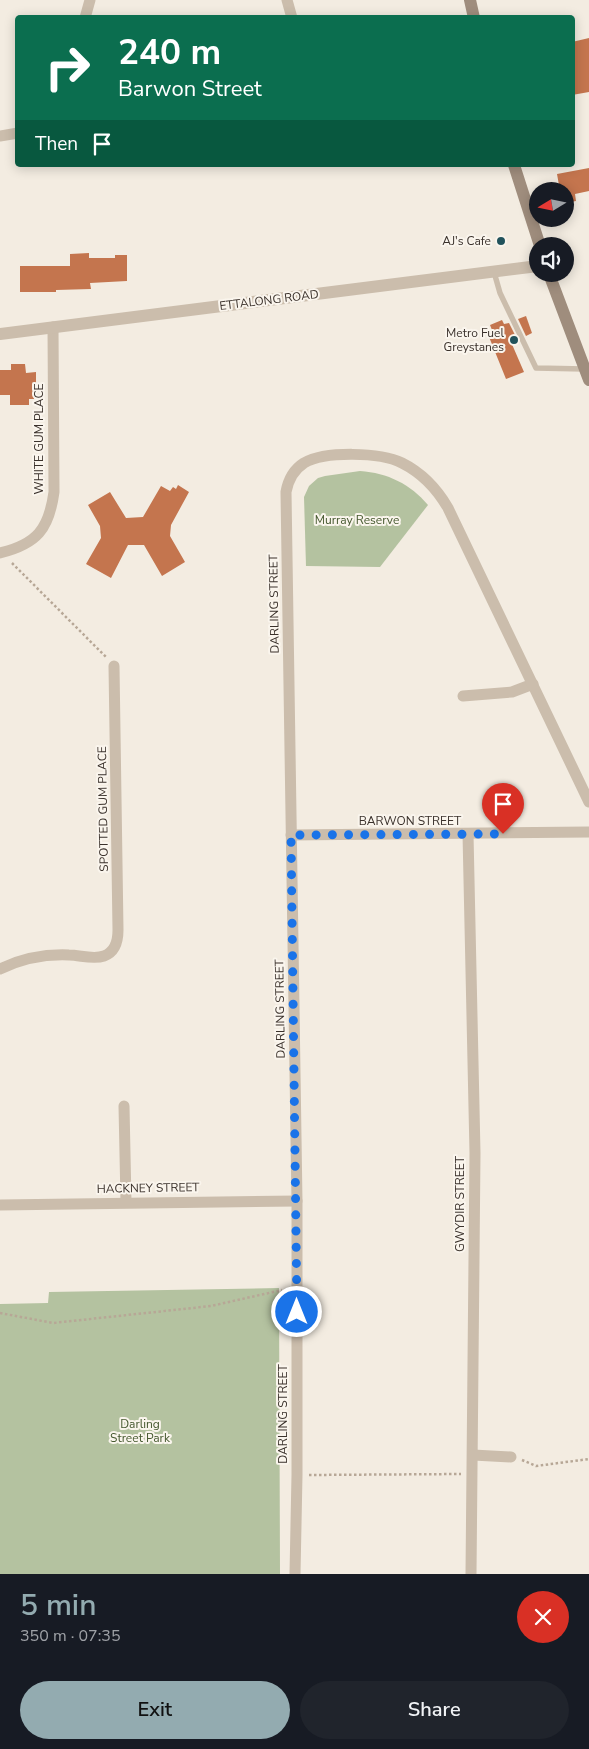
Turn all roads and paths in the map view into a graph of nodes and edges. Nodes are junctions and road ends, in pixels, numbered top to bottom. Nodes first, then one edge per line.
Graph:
1 (90, 0) edge
2 (287, 0) edge
3 (470, 0) edge
4 (86, 15) edge
5 (291, 15) edge
6 (473, 15) edge
7 (15, 134) edge
8 (0, 136) edge
9 (515, 167) edge
10 (537, 237) edge
11 (529, 267) edge
12 (494, 272) junction
13 (552, 282) edge
14 (53, 327) junction
15 (0, 334) edge
16 (587, 374) edge
17 (1, 553) edge
18 (114, 666) joint
19 (533, 684) junction
20 (463, 696) dead end
21 (589, 802) edge
22 (589, 832) edge
23 (468, 834) junction
24 (291, 835) junction
25 (0, 969) edge
26 (124, 1106) dead end
27 (297, 1201) junction
28 (126, 1202) junction
29 (0, 1205) edge
30 (282, 1290) dead end
31 (0, 1313) edge
32 (473, 1455) junction
33 (511, 1457) joint
34 (589, 1459) edge
35 (473, 1474) junction
36 (297, 1475) junction
37 (295, 1574) edge
38 (471, 1574) edge

1 - 4 street
2 - 5 street
3 - 6 main road
7 - 8 street
9 - 10 main road
11 - 12 street, ETTALONG ROAD
12 - 14 street, ETTALONG ROAD
12 - 16 lane
13 - 16 main road
14 - 15 street, ETTALONG ROAD
14 - 17 street, WHITE GUM PLACE
17 - 18 path
18 - 25 street, SPOTTED GUM PLACE
19 - 20 street
19 - 21 street, DARLING STREET
19 - 24 street, DARLING STREET
22 - 23 street, BARWON STREET
23 - 24 street, BARWON STREET
23 - 32 street, GWYDIR STREET
24 - 27 street, DARLING STREET
26 - 28 street
27 - 28 street, HACKNEY STREET
27 - 36 street, DARLING STREET
28 - 29 street, HACKNEY STREET
30 - 31 path
32 - 33 street
32 - 35 street, GWYDIR STREET
33 - 34 path
35 - 36 path
35 - 38 street, GWYDIR STREET
36 - 37 street, DARLING STREET

